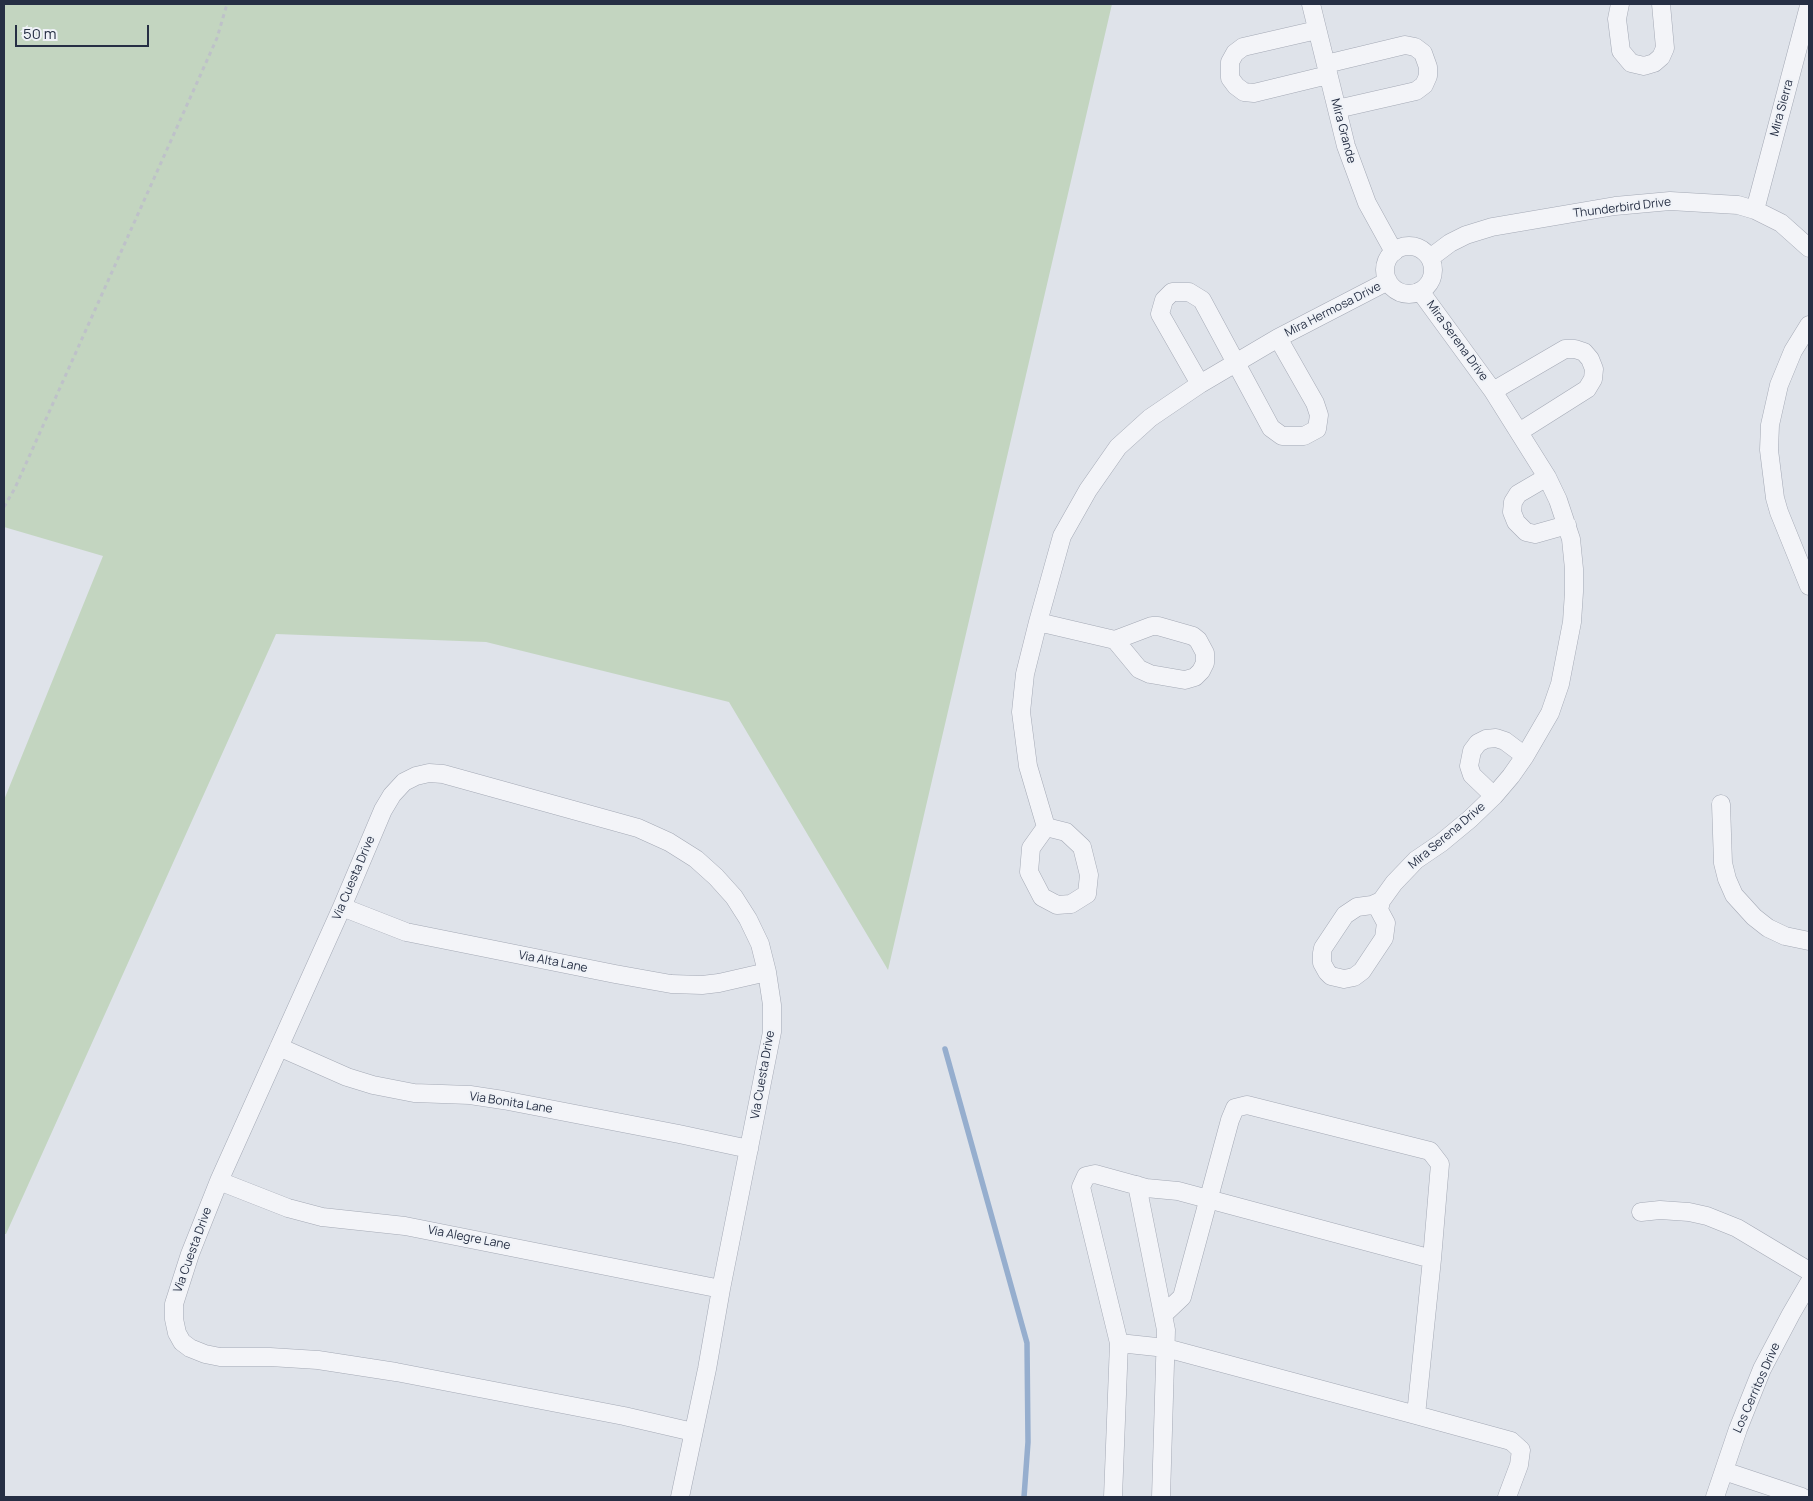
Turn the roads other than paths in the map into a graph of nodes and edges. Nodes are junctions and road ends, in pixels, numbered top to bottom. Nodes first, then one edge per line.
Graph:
1 (1312, 4) edge
2 (1620, 4) edge
3 (1661, 4) edge
4 (1809, 6) edge
5 (1317, 30) junction
6 (1805, 37) edge
7 (1327, 70) junction
8 (1337, 109) junction
9 (1755, 210) junction
10 (1809, 248) edge
11 (1394, 252) junction
12 (1430, 258) junction
13 (1388, 281) junction
14 (1420, 291) junction
15 (1809, 325) edge
16 (1278, 338) junction
17 (1236, 363) junction
18 (1200, 384) junction
19 (1493, 391) junction
20 (1519, 432) junction
21 (1547, 477) junction
22 (1567, 525) junction
23 (1809, 586) edge
24 (1038, 622) junction
25 (1115, 640) junction
26 (1525, 756) junction
27 (1494, 796) junction
28 (1720, 804) dead end
29 (1046, 827) dead end
30 (1381, 901) junction
31 (342, 908) junction
32 (1809, 941) edge
33 (767, 972) junction
34 (279, 1047) junction
35 (749, 1149) junction
36 (219, 1181) junction
37 (1137, 1185) junction
38 (1209, 1199) junction
39 (1641, 1212) dead end
40 (1432, 1259) junction
41 (1809, 1271) edge
42 (1809, 1283) edge
43 (721, 1289) junction
44 (1163, 1315) junction
45 (1119, 1343) junction
46 (1166, 1348) junction
47 (1416, 1415) junction
48 (693, 1432) junction
49 (1724, 1471) junction
50 (680, 1497) edge
51 (1113, 1497) edge
52 (1160, 1497) edge
53 (1506, 1497) edge
54 (1716, 1497) edge
55 (1802, 1497) edge

1 - 5 street, Mira Grande
2 - 3 street
4 - 6 street, Mira Sierra
5 - 7 street, Mira Grande
5 - 7 street
6 - 9 street, Mira Sierra
7 - 8 street, Mira Grande
7 - 8 street
8 - 11 street, Mira Grande
9 - 10 street, Thunderbird Drive
9 - 12 street, Thunderbird Drive
11 - 12 street
11 - 13 street
12 - 14 street
13 - 14 street
13 - 16 street, Mira Hermosa Drive
14 - 19 street, Mira Serena Drive
15 - 23 street
16 - 17 street, Mira Hermosa Drive
16 - 17 street, Mira Hermosa Drive
17 - 18 street, Mira Hermosa Drive
17 - 18 street, Mira Hermosa Drive
18 - 24 street, Mira Hermosa Drive
19 - 20 street, Mira Serena Drive
19 - 20 street, Mira Serena Drive
20 - 21 street, Mira Serena Drive
21 - 22 street, Mira Serena Drive
21 - 22 street
22 - 26 street, Mira Serena Drive
24 - 25 street
24 - 29 street, Mira Hermosa Drive
25 - 25 street
26 - 27 street, Mira Serena Drive
26 - 27 street, Mira Serena Drive
27 - 30 street, Mira Serena Drive
28 - 32 street
30 - 30 street
31 - 33 street, Via Alta Lane
31 - 33 street, Via Cuesta Drive
31 - 34 street, Via Cuesta Drive
33 - 35 street, Via Cuesta Drive
34 - 35 street, Via Bonita Lane
34 - 36 street, Via Cuesta Drive
35 - 43 street, Via Cuesta Drive
36 - 43 street, Via Alegre Lane
36 - 48 street, Via Cuesta Drive
37 - 38 street
37 - 44 street
37 - 45 street
38 - 40 street
38 - 40 street
38 - 44 street
39 - 41 street
40 - 47 street
42 - 49 street, Los Cerritos Drive
43 - 48 street, Via Cuesta Drive
44 - 46 street
45 - 46 street
45 - 51 street
46 - 47 street
46 - 52 street
47 - 53 street
48 - 50 street, Via Cuesta Drive
49 - 54 street, Los Cerritos Drive
49 - 55 street

